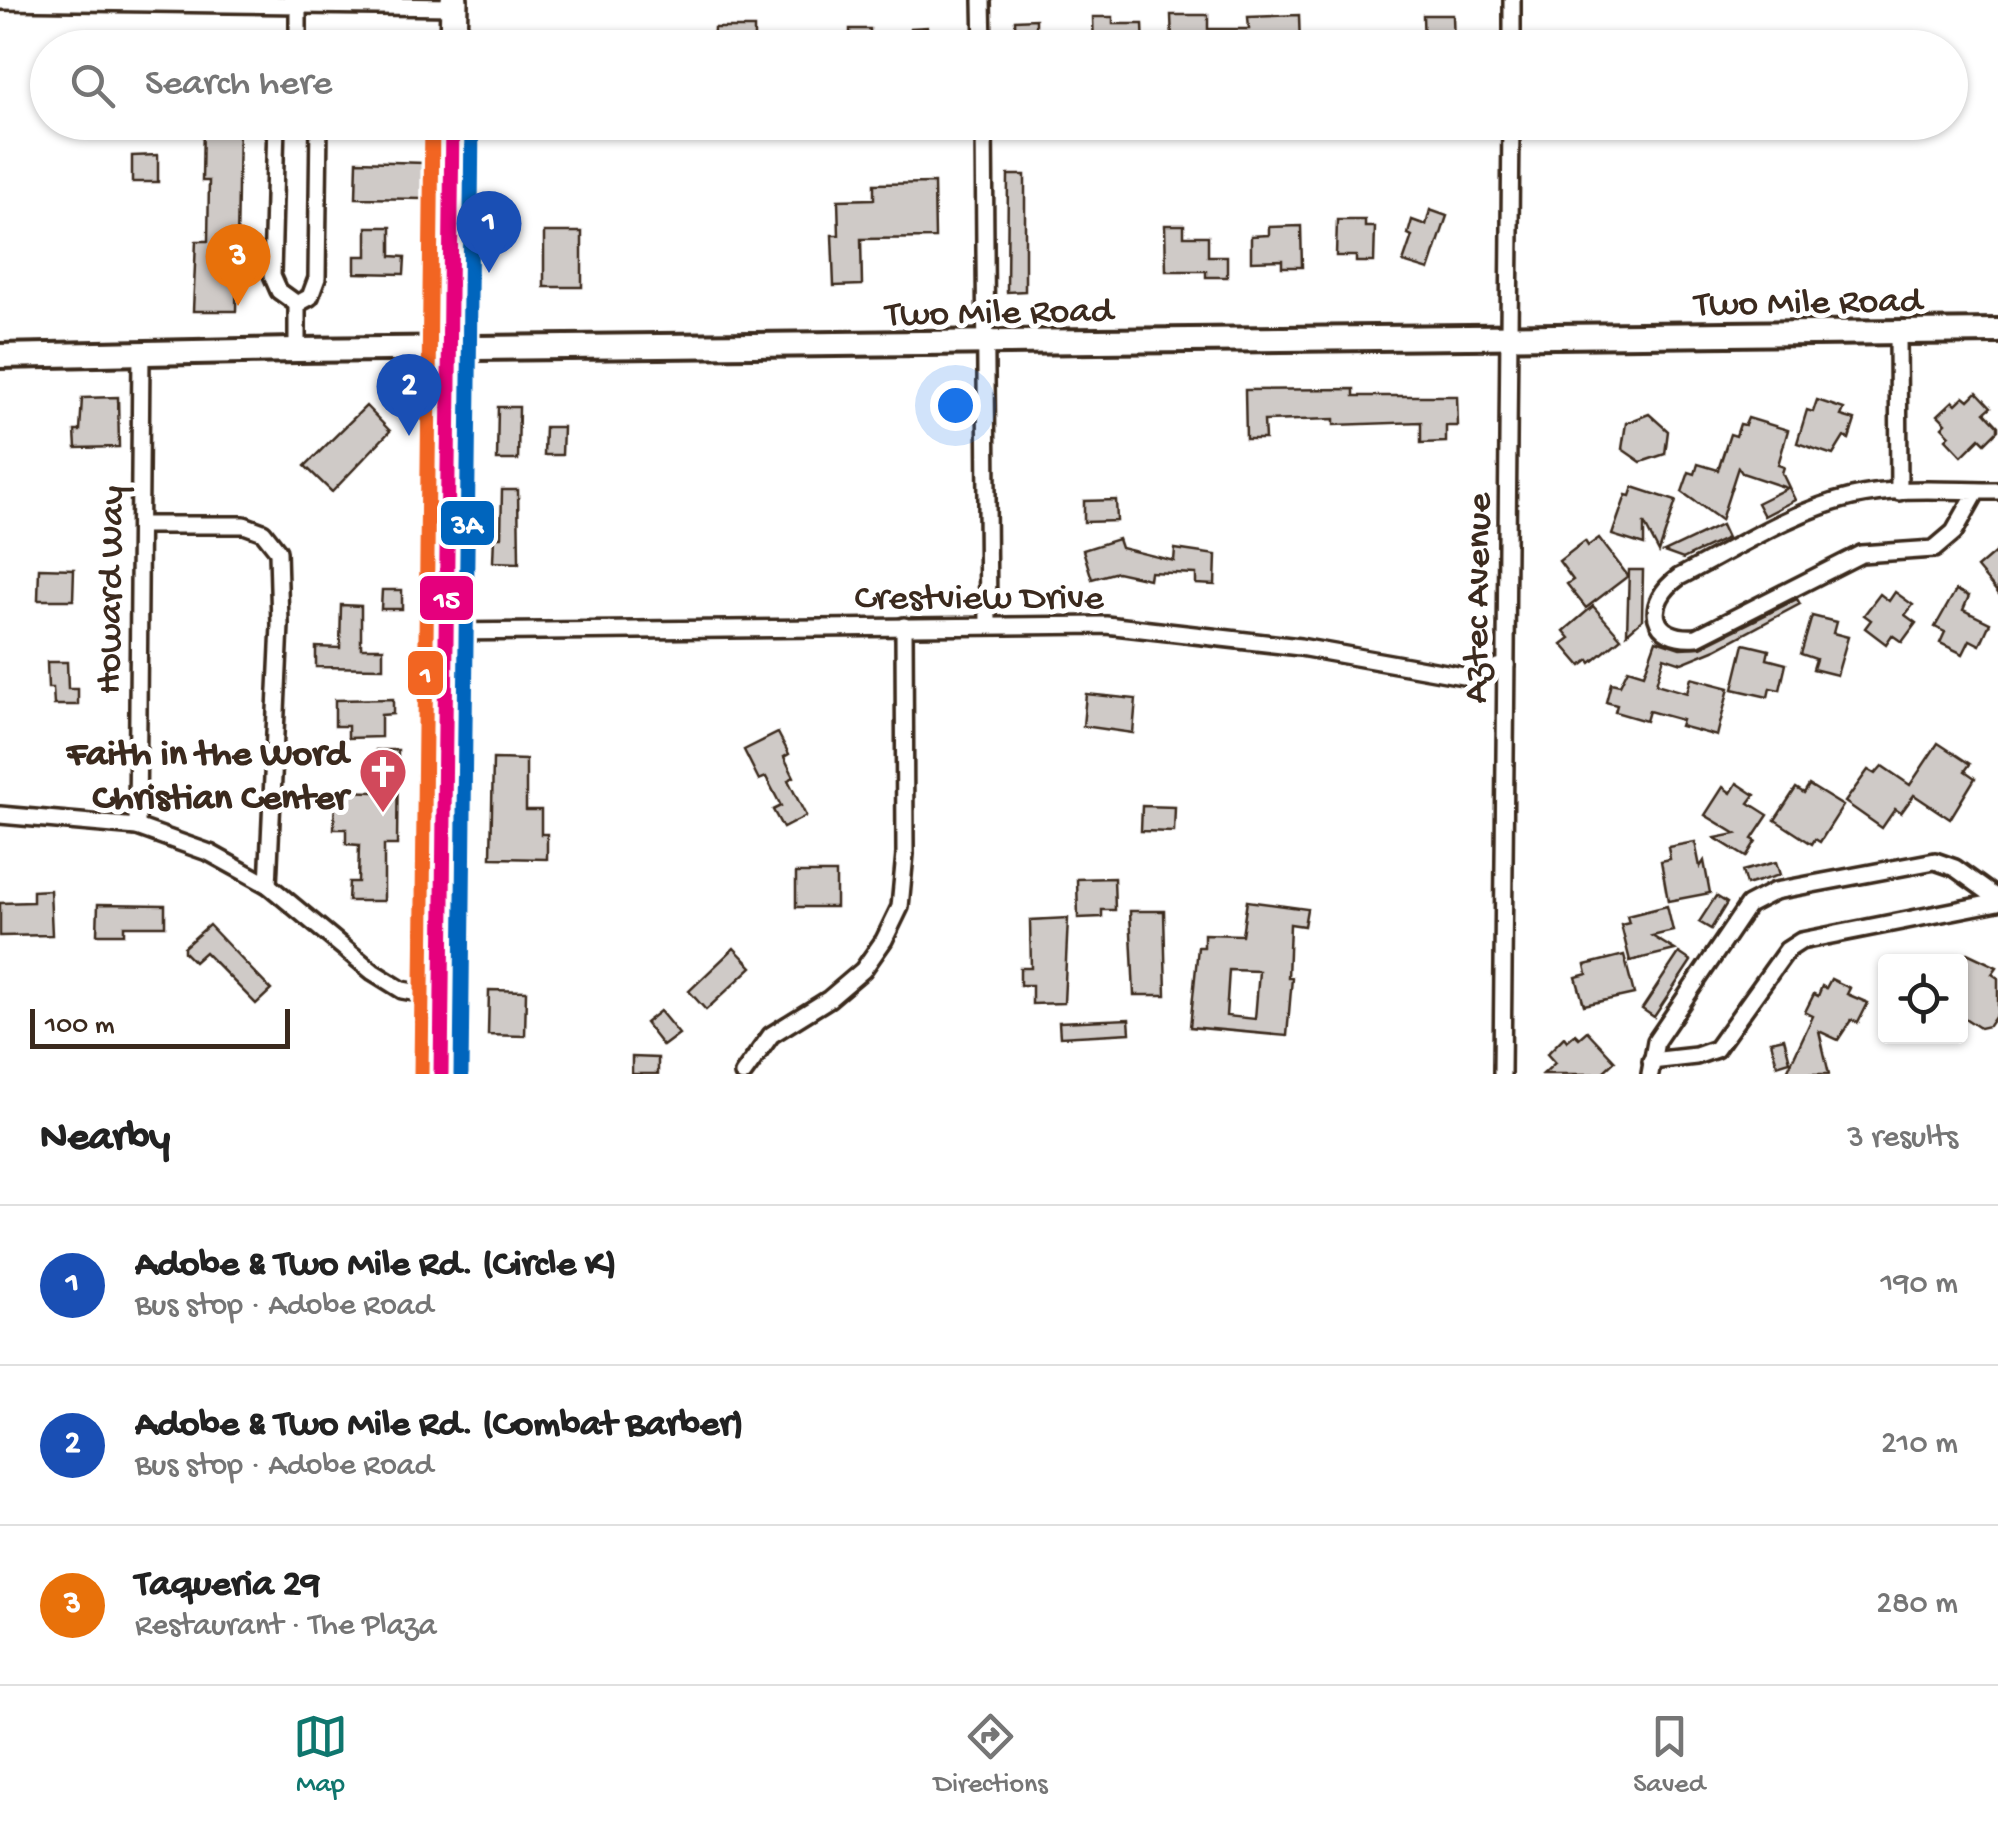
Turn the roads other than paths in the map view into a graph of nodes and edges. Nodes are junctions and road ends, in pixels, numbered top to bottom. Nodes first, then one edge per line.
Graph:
1 (982, 0) edge
2 (1512, 0) edge
3 (0, 1) edge
4 (454, 3) edge
5 (298, 6) junction
6 (300, 30) edge
7 (453, 30) edge
8 (983, 30) edge
9 (1512, 30) edge
10 (276, 140) edge
11 (320, 140) edge
12 (452, 140) edge
13 (984, 140) edge
14 (1511, 140) edge
15 (297, 304) junction
16 (1998, 331) edge
17 (1898, 332) junction
18 (1509, 338) junction
19 (986, 344) junction
20 (449, 349) junction
21 (296, 350) junction
22 (141, 353) junction
23 (0, 356) edge
24 (1998, 490) edge
25 (1977, 491) junction
26 (1899, 492) junction
27 (142, 524) junction
28 (988, 625) junction
29 (904, 626) junction
30 (447, 632) junction
31 (1506, 665) junction
32 (0, 815) edge
33 (137, 827) junction
34 (268, 885) junction
35 (1998, 900) edge
36 (442, 997) junction
37 (1650, 1067) edge
38 (441, 1074) edge
39 (742, 1074) edge
40 (1502, 1074) edge

1 - 8 street
2 - 9 street
3 - 5 street
4 - 5 street
4 - 7 main road
5 - 6 street
10 - 15 street
11 - 15 street
12 - 20 main road
13 - 19 street
14 - 18 street, Aztec Avenue
15 - 21 street
16 - 17 street, Two Mile Road
17 - 18 street, Two Mile Road
17 - 26 street
18 - 19 street, Two Mile Road
18 - 31 street, Aztec Avenue
19 - 20 street, Two Mile Road
19 - 28 street
20 - 21 street, Two Mile Road
20 - 30 main road
21 - 22 street, Two Mile Road
22 - 23 street, Two Mile Road
22 - 27 street, Howard Way
24 - 25 street
25 - 26 street
25 - 26 street
27 - 33 street, Howard Way
27 - 34 street
28 - 29 street, Crestview Drive
28 - 31 street, Crestview Drive
29 - 30 street, Crestview Drive
29 - 39 street
30 - 36 main road
31 - 40 street, Aztec Avenue
32 - 33 street
33 - 34 street
34 - 36 street
35 - 37 street
35 - 37 street
36 - 38 main road

